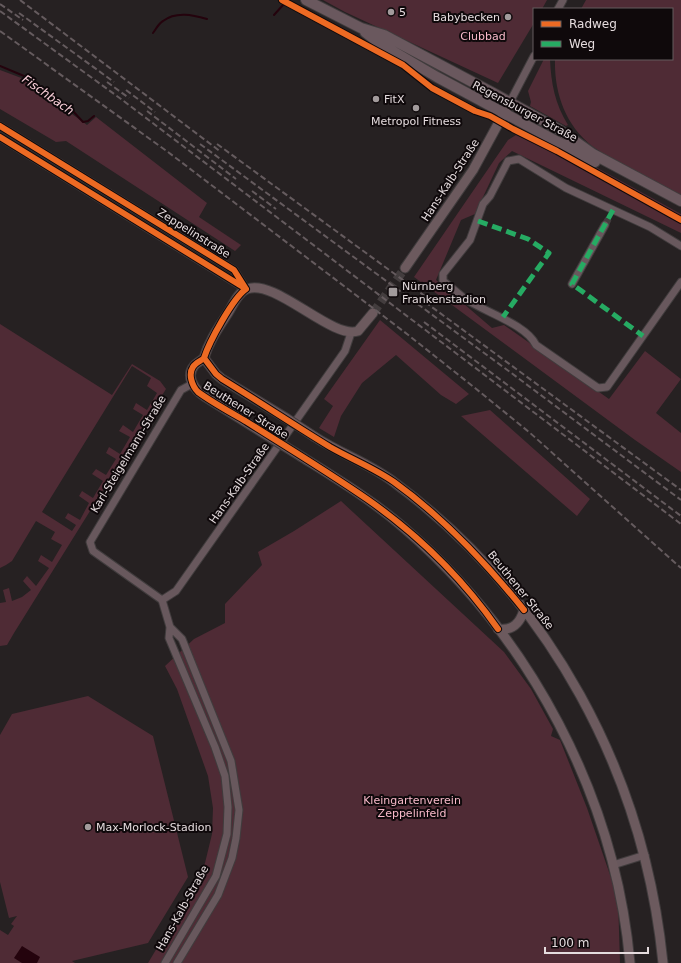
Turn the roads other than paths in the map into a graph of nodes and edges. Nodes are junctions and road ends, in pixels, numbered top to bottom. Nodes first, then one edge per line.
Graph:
1 (306, 0) edge
2 (361, 28) junction
3 (533, 58) edge
4 (510, 102) junction
5 (504, 113) junction
6 (0, 126) edge
7 (0, 137) edge
8 (681, 202) edge
9 (681, 208) edge
10 (605, 225) tunnel mouth
11 (681, 246) edge
12 (405, 268) tunnel mouth
13 (681, 282) edge
14 (572, 284) dead end
15 (246, 289) junction
16 (373, 313) tunnel mouth
17 (351, 333) junction
18 (204, 358) junction
19 (192, 384) junction
20 (162, 600) junction
21 (524, 610) junction
22 (170, 628) junction
23 (498, 629) junction
24 (224, 743) junction
25 (215, 747) junction
26 (645, 855) junction
27 (613, 865) junction
28 (165, 963) edge
29 (177, 963) edge
30 (630, 963) edge
31 (663, 963) edge

1 - 2 main road, Regensburger Straße
2 - 4 main road, Regensburger Straße
2 - 5 main road, Regensburger Straße
3 - 4 street
4 - 5 main road, Hans-Kalb-Straße
4 - 8 main road, Regensburger Straße
5 - 9 main road, Regensburger Straße
5 - 12 main road, Hans-Kalb-Straße
6 - 15 street, Zeppelinstraße
7 - 15 street, Zeppelinstraße
10 - 14 street
11 - 13 street
15 - 17 main road, Zeppelinstraße
15 - 18 main road
16 - 17 main road
17 - 20 street, Hans-Kalb-Straße
18 - 19 main road, Beuthener Straße
18 - 21 main road, Beuthener Straße, bridge
19 - 20 street, Karl-Steigelmann-Straße
19 - 23 main road, Beuthener Straße, bridge
20 - 22 street, Hans-Kalb-Straße
21 - 23 main road
21 - 26 main road, Beuthener Straße
22 - 24 street, Hans-Kalb-Straße
22 - 25 street, Hans-Kalb-Straße
23 - 27 main road, Beuthener Straße
24 - 25 street
24 - 29 street, Hans-Kalb-Straße
25 - 28 street, Hans-Kalb-Straße
26 - 27 street
26 - 31 main road, Beuthener Straße
27 - 30 main road, Beuthener Straße

